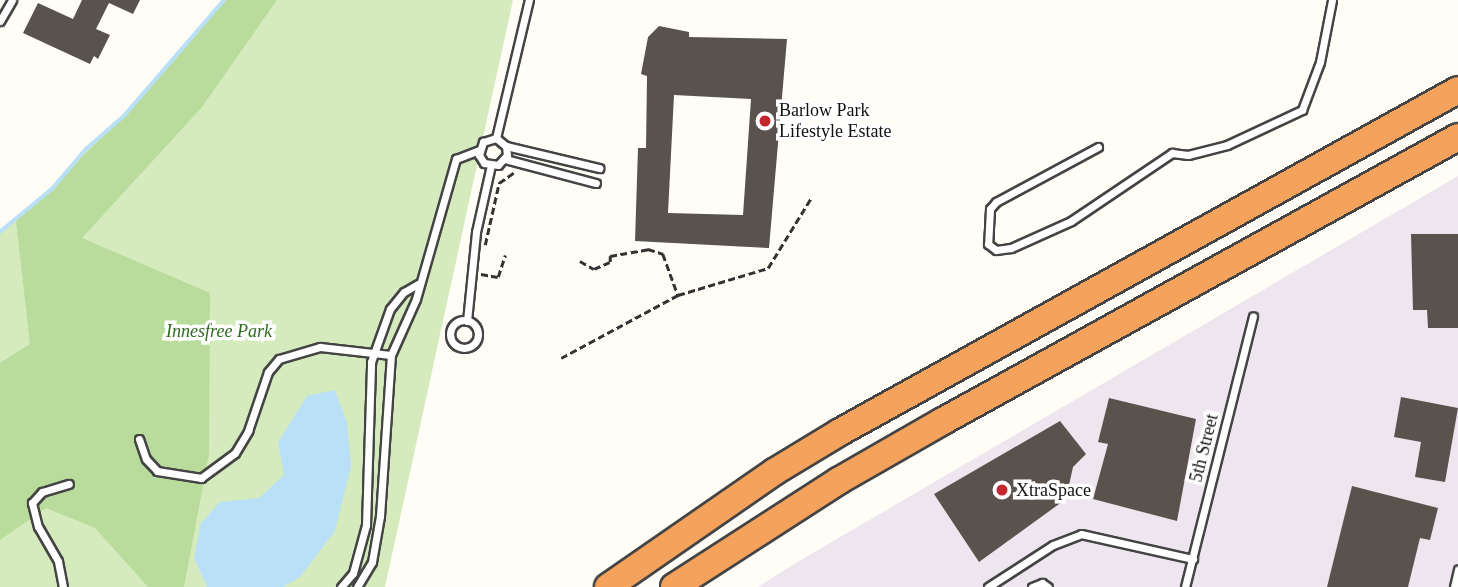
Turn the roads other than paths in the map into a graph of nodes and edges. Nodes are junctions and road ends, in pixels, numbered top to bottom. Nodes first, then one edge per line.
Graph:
1 (12, 0) edge
2 (528, 0) edge
3 (1332, 0) edge
4 (0, 21) edge
5 (1458, 90) edge
6 (1458, 137) edge
7 (496, 138) junction
8 (506, 146) junction
9 (1098, 147) dead end
10 (479, 150) junction
11 (505, 159) junction
12 (491, 165) junction
13 (599, 168) dead end
14 (596, 183) dead end
15 (418, 284) junction
16 (1253, 316) dead end
17 (467, 321) junction
18 (373, 352) junction
19 (391, 355) junction
20 (139, 439) dead end
21 (69, 484) dead end
22 (1192, 559) junction
23 (1458, 569) edge
24 (63, 587) edge
25 (341, 587) edge
26 (358, 587) edge
27 (608, 587) edge
28 (674, 587) edge
29 (988, 587) edge
30 (1032, 587) edge
31 (1048, 587) edge
32 (1185, 587) edge
33 (1454, 587) edge

1 - 4 lane
2 - 7 lane
3 - 9 lane
5 - 27 highway
6 - 28 highway
7 - 8 lane
7 - 10 lane
8 - 11 lane
8 - 13 lane
10 - 12 lane
10 - 15 lane
11 - 12 lane
11 - 14 lane
12 - 17 lane
15 - 18 lane
15 - 19 lane
16 - 22 lane, 5th Street
17 - 17 lane
18 - 19 lane
18 - 20 lane
18 - 25 lane
19 - 26 lane
21 - 24 lane
22 - 29 lane
22 - 32 lane, 5th Street
23 - 33 lane
30 - 31 lane

